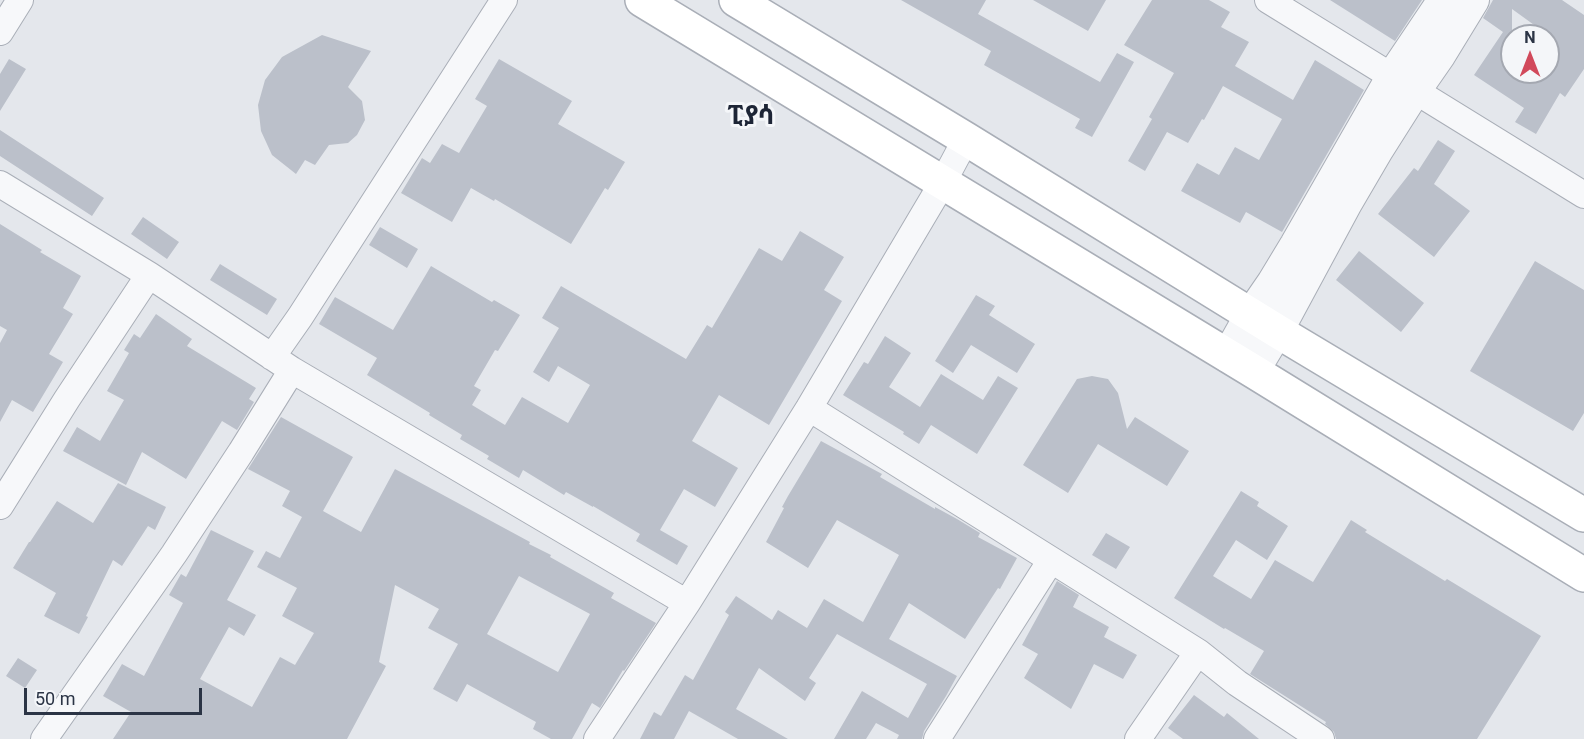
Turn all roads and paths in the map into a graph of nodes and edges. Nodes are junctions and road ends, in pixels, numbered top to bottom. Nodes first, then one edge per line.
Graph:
1 (20, 0) edge
2 (504, 0) edge
3 (642, 0) edge
4 (736, 0) edge
5 (1268, 0) edge
6 (1444, 0) edge
7 (1473, 0) edge
8 (0, 32) edge
9 (1404, 83) junction
10 (966, 139) junction
11 (943, 182) junction
12 (0, 184) edge
13 (1584, 195) edge
14 (149, 275) junction
15 (1264, 323) junction
16 (282, 363) junction
17 (1241, 364) junction
18 (809, 408) junction
19 (0, 506) edge
20 (1584, 514) edge
21 (1051, 560) junction
22 (1584, 575) edge
23 (687, 603) junction
24 (1198, 652) junction
25 (44, 739) edge
26 (597, 739) edge
27 (937, 739) edge
28 (1138, 739) edge
29 (1321, 739) edge

1 - 8 street
2 - 16 street
3 - 11 main road
4 - 10 main road
5 - 9 street
6 - 9 street
7 - 9 street
9 - 13 street
9 - 15 street
10 - 11 street
10 - 15 main road
11 - 17 main road
11 - 18 street
12 - 14 street
14 - 16 street
14 - 19 street
15 - 17 street
15 - 20 main road
16 - 23 street
16 - 25 street
17 - 22 main road
18 - 21 street
18 - 23 street
21 - 24 street
21 - 27 street
23 - 26 street
24 - 28 street
24 - 29 street

